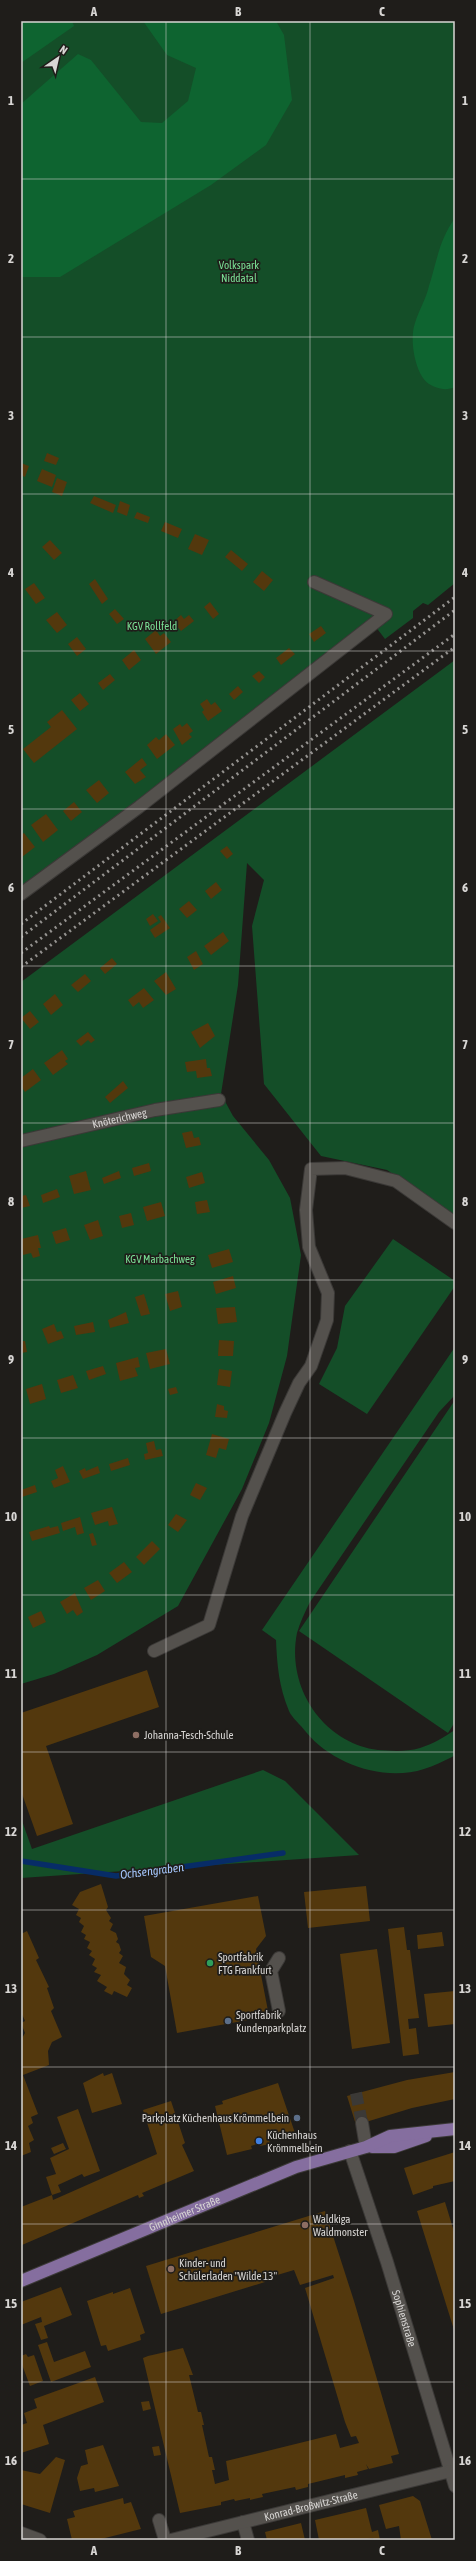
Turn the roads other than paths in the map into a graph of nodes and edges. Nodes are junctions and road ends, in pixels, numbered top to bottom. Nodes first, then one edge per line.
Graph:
1 (314, 582) dead end
2 (21, 894) edge
3 (219, 1100) dead end
4 (21, 1141) edge
5 (455, 1223) edge
6 (154, 1651) dead end
7 (279, 1958) dead end
8 (279, 2011) dead end
9 (362, 2123) tunnel mouth
10 (455, 2129) edge
11 (366, 2147) junction
12 (350, 2151) junction
13 (21, 2281) edge
14 (453, 2470) edge
15 (455, 2486) edge
16 (159, 2520) dead end
17 (243, 2522) junction
18 (21, 2533) edge
19 (40, 2540) edge
20 (165, 2540) edge
21 (171, 2540) edge
22 (248, 2540) edge

1 - 2 street
3 - 4 street, Knöterichweg
5 - 6 street
7 - 8 street
9 - 11 street
10 - 11 main road, Ginnheimer Straße
11 - 12 main road, Ginnheimer Straße
12 - 13 main road, Ginnheimer Straße
12 - 14 street, Sophienstraße
14 - 15 street, Sophienstraße
14 - 17 street, Konrad-Broßwitz-Straße
16 - 20 street
17 - 21 street, Konrad-Broßwitz-Straße
17 - 22 street
18 - 19 street

